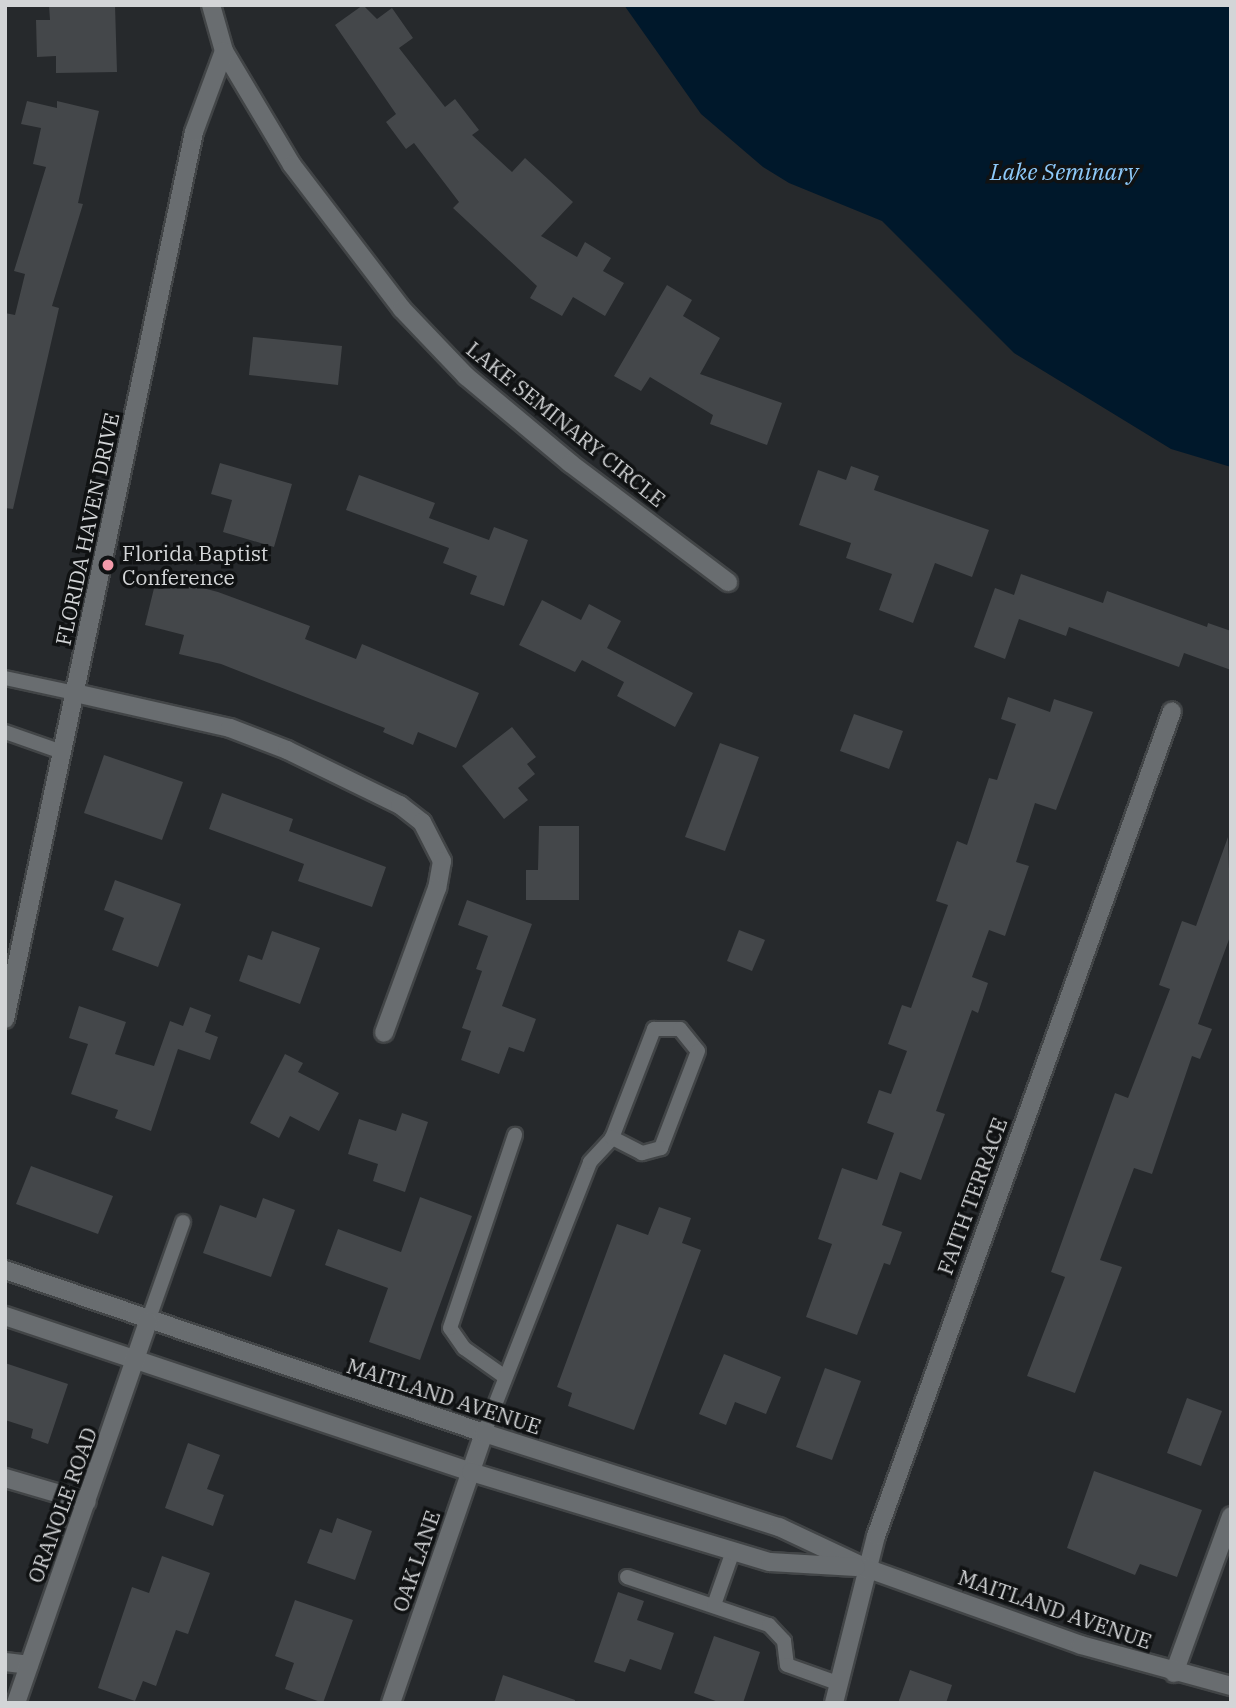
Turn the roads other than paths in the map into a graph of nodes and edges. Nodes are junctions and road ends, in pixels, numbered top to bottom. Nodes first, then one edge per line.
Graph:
1 (211, 5) edge
2 (224, 51) junction
3 (728, 582) dead end
4 (5, 678) edge
5 (75, 693) junction
6 (1172, 711) dead end
7 (5, 732) edge
8 (62, 752) junction
9 (5, 1018) edge
10 (384, 1033) dead end
11 (515, 1135) dead end
12 (612, 1138) junction
13 (183, 1222) dead end
14 (5, 1270) edge
15 (5, 1316) edge
16 (148, 1321) junction
17 (137, 1363) junction
18 (505, 1377) junction
19 (484, 1433) junction
20 (471, 1472) junction
21 (5, 1478) edge
22 (87, 1502) junction
23 (1231, 1516) edge
24 (733, 1550) junction
25 (866, 1568) junction
26 (627, 1577) dead end
27 (714, 1605) junction
28 (5, 1661) edge
29 (29, 1665) junction
30 (1174, 1673) junction
31 (839, 1684) junction
32 (1231, 1686) edge
33 (16, 1703) edge
34 (391, 1703) edge
35 (834, 1703) edge

1 - 2 street, LAKE SEMINARY CIRCLE
2 - 3 street, LAKE SEMINARY CIRCLE
2 - 5 street, FLORIDA HAVEN DRIVE
4 - 5 lane
5 - 8 street, FLORIDA HAVEN DRIVE
5 - 10 street
6 - 25 street, FAITH TERRACE
7 - 8 lane
8 - 9 street, FLORIDA HAVEN DRIVE
11 - 18 lane
12 - 12 lane
12 - 18 lane
13 - 16 lane
14 - 16 street, MAITLAND AVENUE
15 - 17 street, MAITLAND AVENUE
16 - 17 street, ORANOLE ROAD
16 - 19 street, MAITLAND AVENUE
17 - 20 street, MAITLAND AVENUE
17 - 22 street, ORANOLE ROAD
18 - 19 lane
19 - 20 street, OAK LANE
19 - 25 street, MAITLAND AVENUE
20 - 24 street, MAITLAND AVENUE
20 - 34 street, OAK LANE
21 - 22 street
22 - 29 street, ORANOLE ROAD
23 - 30 street
24 - 25 street, MAITLAND AVENUE
24 - 27 lane
25 - 30 street, MAITLAND AVENUE
25 - 31 street, FAITH TERRACE
26 - 27 lane
27 - 31 lane
28 - 29 street
29 - 33 street, ORANOLE ROAD
30 - 32 street, MAITLAND AVENUE
31 - 35 street, FAITH TERRACE

